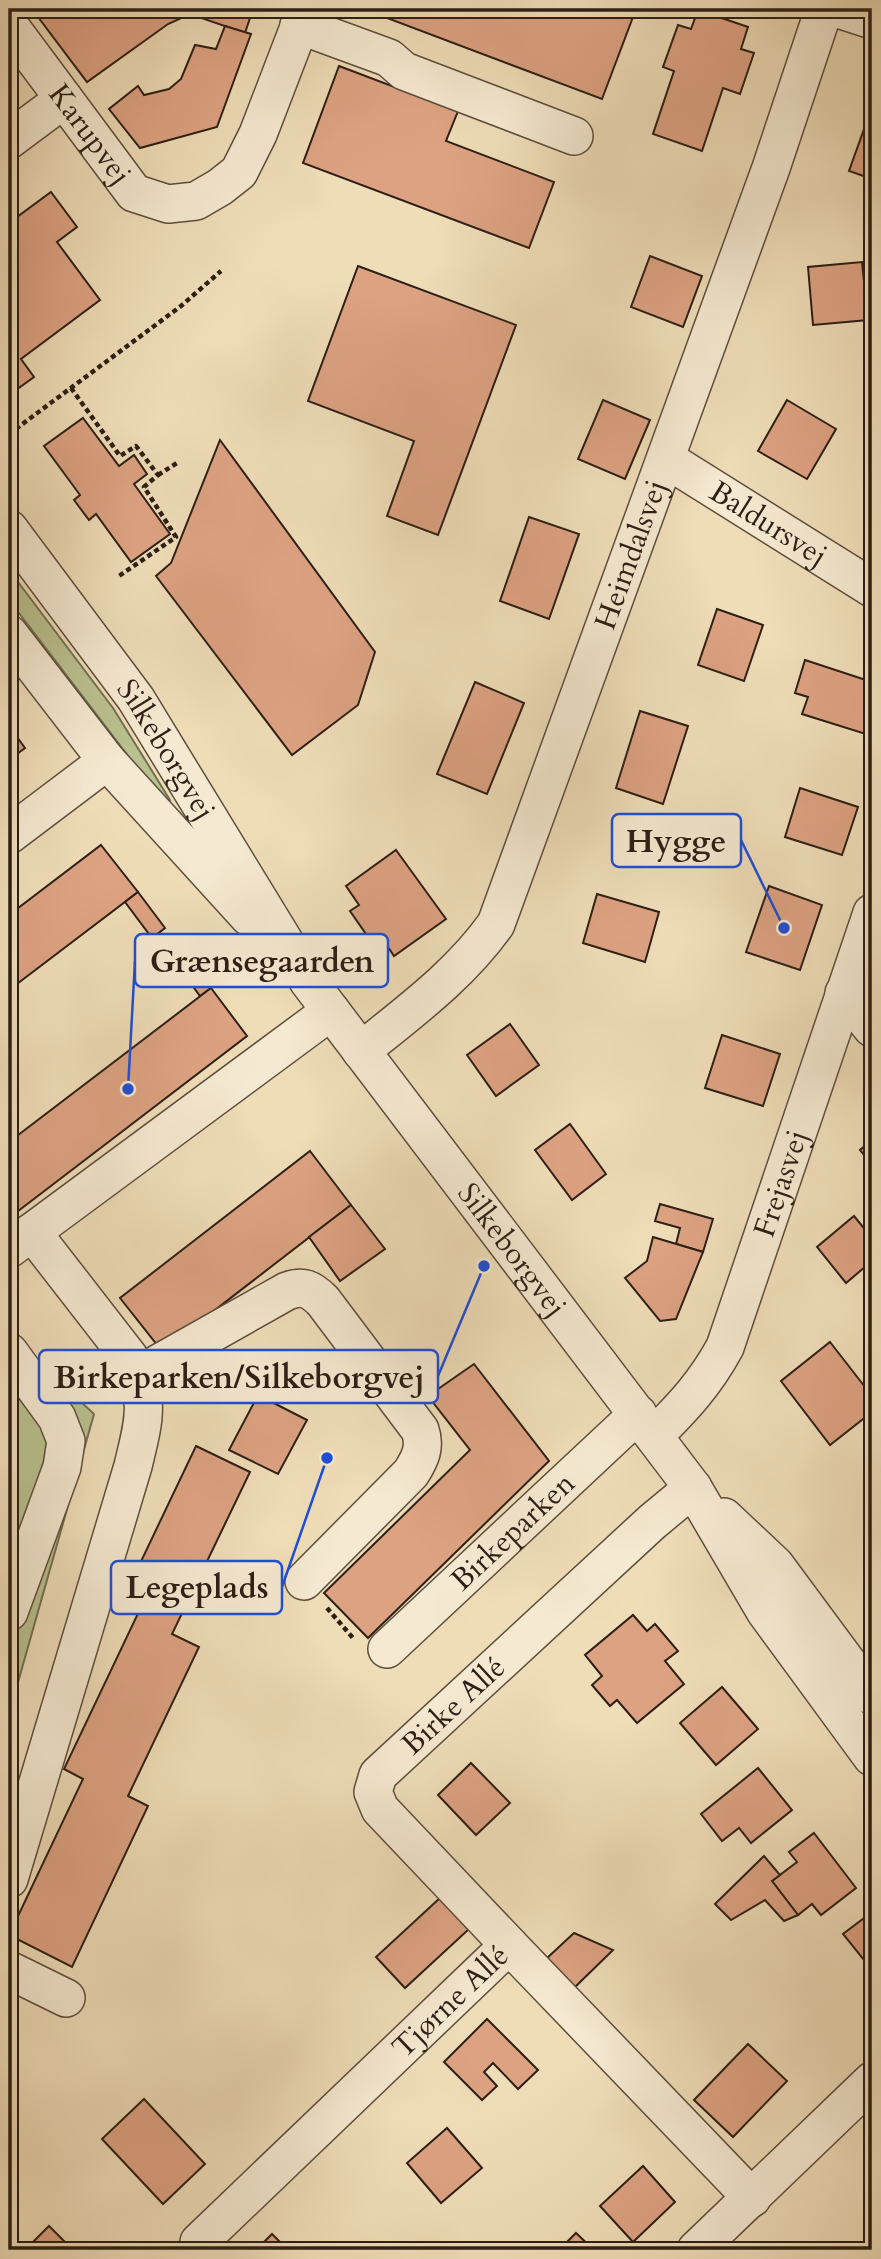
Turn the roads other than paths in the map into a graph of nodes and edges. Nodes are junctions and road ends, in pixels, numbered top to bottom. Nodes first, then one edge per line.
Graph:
1 (824, 9) edge
2 (838, 9) edge
3 (302, 17) edge
4 (872, 20) edge
5 (9, 25) edge
6 (64, 99) junction
7 (574, 136) dead end
8 (9, 140) edge
9 (666, 459) junction
10 (9, 529) edge
11 (872, 588) edge
12 (9, 634) edge
13 (107, 761) junction
14 (9, 835) edge
15 (872, 913) edge
16 (309, 982) junction
17 (844, 993) junction
18 (331, 1011) junction
19 (872, 1028) edge
20 (361, 1051) junction
21 (20, 1240) edge
22 (9, 1352) edge
23 (138, 1375) junction
24 (646, 1425) junction
25 (693, 1488) junction
26 (304, 1581) dead end
27 (9, 1612) edge
28 (387, 1649) dead end
29 (872, 1696) edge
30 (872, 1757) edge
31 (9, 1879) edge
32 (509, 1945) junction
33 (9, 1970) edge
34 (66, 1998) dead end
35 (872, 2081) edge
36 (752, 2198) junction
37 (198, 2242) dead end
38 (696, 2250) edge

1 - 9 street, Heimdalsvej
2 - 4 street
3 - 6 street, Karupvej
3 - 7 street
5 - 6 street, Karupvej
6 - 8 street
9 - 11 street, Baldursvej
9 - 20 street, Heimdalsvej
10 - 16 street, Silkeborgvej
12 - 13 street, Silkeborgvej
13 - 14 street, Silkeborgvej
13 - 16 street, Silkeborgvej
15 - 17 street, Frejasvej
16 - 18 street, Silkeborgvej
17 - 19 street
17 - 24 street, Frejasvej
18 - 20 street, Silkeborgvej
18 - 21 street
20 - 24 street, Silkeborgvej
21 - 23 street
22 - 27 street
23 - 26 street
23 - 31 street
24 - 25 street, Silkeborgvej
24 - 28 street, Birkeparken
25 - 29 street, Silkeborgvej
25 - 30 street, Silkeborgvej
25 - 32 street, Birke Allé
32 - 36 street, Tjørne Allé
32 - 37 street, Tjørne Allé
33 - 34 street
35 - 36 street
36 - 38 street

